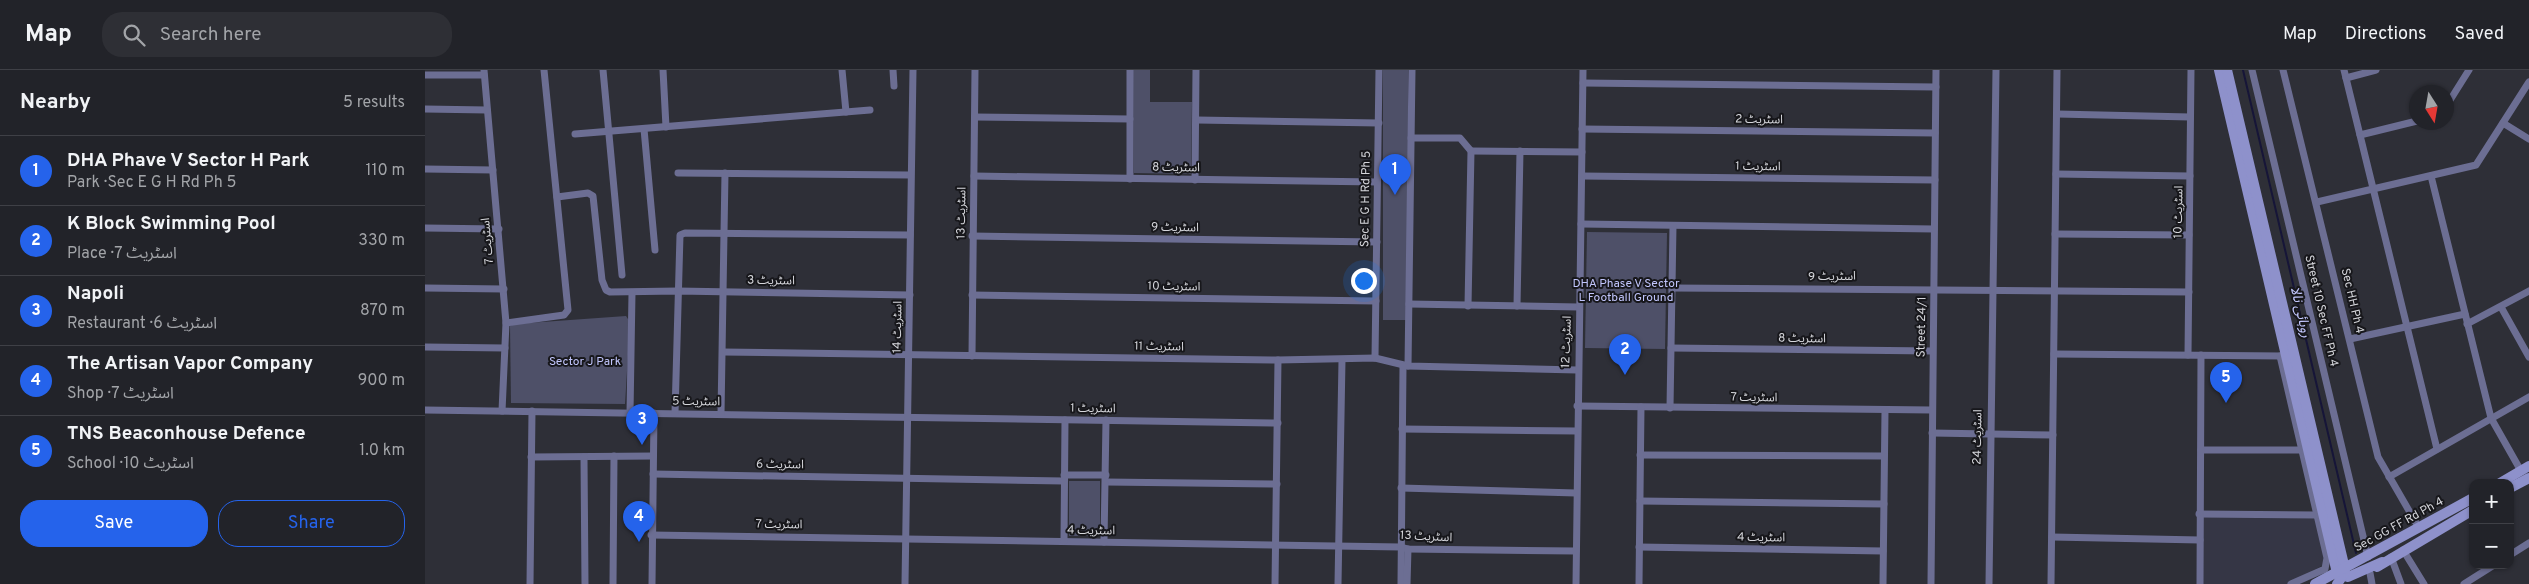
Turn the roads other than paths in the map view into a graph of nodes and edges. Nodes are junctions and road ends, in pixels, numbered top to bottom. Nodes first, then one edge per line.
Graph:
1 (544, 70) edge
2 (603, 70) edge
3 (663, 70) edge
4 (842, 70) edge
5 (893, 70) edge
6 (913, 70) edge
7 (975, 70) edge
8 (1130, 70) edge
9 (1196, 70) edge
10 (1379, 70) edge
11 (1412, 70) edge
12 (1583, 70) edge
13 (1936, 70) edge
14 (1997, 70) edge
15 (2057, 70) edge
16 (2191, 70) edge
17 (2219, 70) edge
18 (2227, 70) edge
19 (2252, 70) edge
20 (2283, 70) edge
21 (2376, 70) edge
22 (2469, 70) edge
23 (484, 72) edge
24 (2345, 74) edge
25 (425, 75) edge
26 (2529, 82) edge
27 (1583, 83) junction
28 (894, 86) dead end
29 (1936, 87) junction
30 (2454, 94) edge
31 (425, 109) edge
32 (487, 110) junction
33 (870, 110) dead end
34 (846, 112) junction
35 (2057, 114) junction
36 (975, 117) junction
37 (2190, 117) junction
38 (1130, 119) junction
39 (1197, 120) junction
40 (1379, 123) junction
41 (2409, 123) edge
42 (2503, 123) junction
43 (666, 127) junction
44 (644, 129) junction
45 (1583, 130) junction
46 (609, 131) junction
47 (1935, 133) junction
48 (575, 134) dead end
49 (2360, 135) junction
50 (1411, 138) junction
51 (2529, 139) edge
52 (1471, 151) junction
53 (1520, 152) junction
54 (1582, 152) junction
55 (425, 169) edge
56 (493, 170) junction
57 (678, 173) dead end
58 (725, 174) junction
59 (2056, 174) junction
60 (910, 175) junction
61 (973, 176) junction
62 (1582, 176) junction
63 (2190, 176) junction
64 (2431, 176) junction
65 (1130, 179) junction
66 (1195, 180) junction
67 (1935, 180) junction
68 (1377, 182) junction
69 (2373, 189) junction
70 (557, 196) junction
71 (2317, 202) junction
72 (1581, 224) junction
73 (1673, 226) junction
74 (425, 228) edge
75 (499, 229) junction
76 (1934, 229) junction
77 (725, 232) junction
78 (2055, 234) junction
79 (910, 235) junction
80 (2189, 235) junction
81 (972, 236) junction
82 (1377, 242) junction
83 (655, 250) dead end
84 (622, 275) dead end
85 (425, 288) edge
86 (1672, 288) junction
87 (504, 289) junction
88 (1934, 289) junction
89 (1992, 290) junction
90 (678, 291) junction
91 (2529, 291) edge
92 (632, 292) junction
93 (723, 292) junction
94 (2055, 292) junction
95 (2189, 292) junction
96 (909, 295) junction
97 (972, 295) junction
98 (1376, 301) junction
99 (1409, 304) junction
100 (1468, 306) junction
101 (1517, 306) junction
102 (1579, 307) junction
103 (2501, 307) junction
104 (2465, 314) junction
105 (506, 323) junction
106 (2467, 324) junction
107 (2407, 326) junction
108 (2350, 339) junction
109 (425, 347) edge
110 (505, 348) junction
111 (1671, 348) junction
112 (723, 352) junction
113 (1932, 352) junction
114 (2054, 354) junction
115 (2528, 354) edge
116 (908, 355) junction
117 (2188, 355) junction
118 (2201, 355) junction
119 (972, 356) junction
120 (2283, 356) junction
121 (1375, 358) junction
122 (1278, 360) junction
123 (1341, 360) junction
124 (1405, 366) junction
125 (1577, 370) junction
126 (2529, 397) edge
127 (1577, 406) junction
128 (1641, 407) junction
129 (1670, 408) junction
130 (425, 410) edge
131 (1931, 410) junction
132 (502, 411) junction
133 (532, 411) junction
134 (1885, 411) junction
135 (630, 413) junction
136 (654, 413) junction
137 (675, 413) junction
138 (721, 414) junction
139 (907, 418) junction
140 (2491, 418) junction
141 (1065, 420) junction
142 (1106, 420) junction
143 (1278, 423) junction
144 (1402, 429) junction
145 (1577, 431) junction
146 (2301, 432) junction
147 (1931, 433) junction
148 (1989, 435) junction
149 (2053, 435) junction
150 (2437, 449) junction
151 (2201, 450) junction
152 (2301, 450) junction
153 (1640, 455) junction
154 (614, 456) junction
155 (653, 456) junction
156 (1884, 456) junction
157 (531, 457) junction
158 (585, 457) junction
159 (2526, 472) edge
160 (653, 474) junction
161 (2389, 477) junction
162 (907, 478) junction
163 (1064, 478) junction
164 (1106, 478) junction
165 (2509, 479) edge
166 (1277, 484) junction
167 (2514, 484) edge
168 (1401, 488) junction
169 (1577, 493) junction
170 (2469, 500) edge
171 (1640, 501) junction
172 (1883, 504) junction
173 (2469, 512) edge
174 (2199, 514) junction
175 (2317, 515) junction
176 (2419, 528) junction
177 (651, 535) junction
178 (2052, 537) junction
179 (906, 538) junction
180 (2200, 540) junction
181 (1064, 541) junction
182 (1105, 542) junction
183 (2529, 543) edge
184 (1275, 544) junction
185 (1338, 545) junction
186 (1639, 547) junction
187 (1404, 548) junction
188 (2403, 550) junction
189 (1576, 551) junction
190 (1883, 551) junction
191 (2514, 552) edge
192 (2391, 556) junction
193 (2368, 557) junction
194 (2382, 562) junction
195 (2488, 569) edge
196 (2370, 573) junction
197 (2340, 576) edge
198 (530, 584) edge
199 (585, 584) edge
200 (613, 584) edge
201 (651, 584) edge
202 (905, 584) edge
203 (1275, 584) edge
204 (1338, 584) edge
205 (1401, 584) edge
206 (1407, 584) edge
207 (1576, 584) edge
208 (1639, 584) edge
209 (1883, 584) edge
210 (1931, 584) edge
211 (1989, 584) edge
212 (2051, 584) edge
213 (2200, 584) edge
214 (2291, 584) edge
215 (2315, 584) edge
216 (2351, 584) edge
217 (2373, 584) edge
218 (2401, 584) edge
219 (2424, 584) edge
220 (2464, 584) edge

1 - 70 street
2 - 46 street
3 - 43 street
4 - 34 street
5 - 28 street
6 - 60 street, اسٹریٹ 14
7 - 36 street, اسٹریٹ 13
8 - 38 street
9 - 39 street
10 - 40 street, Sec E G H Rd Ph 5
11 - 50 street
12 - 27 street, اسٹریٹ 12
13 - 29 street, Street 24/1
14 - 89 street
15 - 35 street
16 - 37 street, اسٹریٹ 10
17 - 120 main road
18 - 197 main road
19 - 193 street, Street 10 Sec FF Ph 4
20 - 71 street, Sec HH Ph 4
21 - 24 street
22 - 30 street
23 - 25 street
23 - 32 street, اسٹریٹ 7
24 - 49 street
26 - 42 street
27 - 29 street
27 - 45 street, اسٹریٹ 12
29 - 47 street, Street 24/1
31 - 32 street
32 - 56 street, اسٹریٹ 7
33 - 34 street
34 - 43 street
35 - 37 street
35 - 59 street
36 - 38 street
36 - 61 street, اسٹریٹ 13
37 - 63 street, اسٹریٹ 10
38 - 65 street
39 - 40 street
39 - 66 street
40 - 68 street, Sec E G H Rd Ph 5
41 - 49 street
42 - 51 street
42 - 64 street
43 - 44 street
44 - 46 street
44 - 83 street
45 - 47 street, اسٹریٹ 2
45 - 54 street, اسٹریٹ 12
46 - 48 street
46 - 84 street
47 - 67 street, Street 24/1
49 - 69 street
50 - 52 street
50 - 99 street
52 - 53 street
52 - 100 street
53 - 54 street
53 - 101 street
54 - 62 street, اسٹریٹ 12
55 - 56 street
56 - 75 street, اسٹریٹ 7
57 - 58 street
58 - 60 street
58 - 77 street
59 - 63 street
59 - 78 street
60 - 79 street, اسٹریٹ 14
61 - 65 street, اسٹریٹ 8
61 - 81 street, اسٹریٹ 13
62 - 67 street, اسٹریٹ 1
62 - 72 street, اسٹریٹ 12
63 - 80 street, اسٹریٹ 10
64 - 69 street
64 - 104 street
65 - 66 street, اسٹریٹ 8
66 - 68 street, اسٹریٹ 8
67 - 76 street, Street 24/1
68 - 82 street, Sec E G H Rd Ph 5
69 - 71 street
69 - 107 street
70 - 92 street, اسٹریٹ 3
70 - 105 street
71 - 108 street, Sec HH Ph 4
72 - 73 street
72 - 102 street, اسٹریٹ 12
73 - 76 street
73 - 86 street
74 - 75 street
75 - 87 street, اسٹریٹ 7
76 - 88 street, Street 24/1
77 - 79 street
77 - 90 street
77 - 93 street
78 - 80 street
78 - 94 street
79 - 96 street, اسٹریٹ 14
80 - 95 street, اسٹریٹ 10
81 - 82 street, اسٹریٹ 9
81 - 97 street, اسٹریٹ 13
82 - 98 street, Sec E G H Rd Ph 5
85 - 87 street
86 - 88 street, اسٹریٹ 9
86 - 111 street
87 - 105 street, اسٹریٹ 7
88 - 89 street, اسٹریٹ 9
88 - 113 street, Street 24/1
89 - 94 street, اسٹریٹ 9
89 - 148 street, اسٹریٹ 24
90 - 92 street, اسٹریٹ 3
90 - 93 street, اسٹریٹ 3
90 - 137 street
91 - 103 street
92 - 135 street
93 - 96 street, اسٹریٹ 3
93 - 112 street
94 - 95 street, اسٹریٹ 9
94 - 114 street
95 - 117 street, اسٹریٹ 10
96 - 116 street, اسٹریٹ 14
97 - 98 street, اسٹریٹ 10
97 - 119 street, اسٹریٹ 13
98 - 121 street, Sec E G H Rd Ph 5
99 - 100 street
99 - 124 street
100 - 101 street
101 - 102 street
102 - 125 street, اسٹریٹ 12
103 - 106 street
103 - 115 street
104 - 106 street
104 - 107 street
105 - 110 street, اسٹریٹ 7
106 - 140 street
107 - 108 street
107 - 150 street
108 - 161 street, Sec HH Ph 4
109 - 110 street
110 - 132 street, اسٹریٹ 7
111 - 113 street, اسٹریٹ 8
111 - 129 street
112 - 116 street
112 - 138 street
113 - 131 street, Street 24/1
114 - 117 street
114 - 149 street
116 - 119 street, اسٹریٹ 11
116 - 139 street, اسٹریٹ 14
117 - 118 street
118 - 120 street
118 - 151 street
119 - 122 street, اسٹریٹ 11
120 - 146 main road
121 - 123 street, اسٹریٹ 11
121 - 124 street, اسٹریٹ 11
122 - 123 street, اسٹریٹ 11
122 - 143 street
123 - 185 street
124 - 125 street, اسٹریٹ 11
124 - 144 street
125 - 127 street, اسٹریٹ 12
126 - 140 street
127 - 128 street, اسٹریٹ 7
127 - 145 street, اسٹریٹ 12
128 - 129 street, اسٹریٹ 7
128 - 153 street
129 - 134 street, اسٹریٹ 7
130 - 132 street, اسٹریٹ 5
131 - 134 street, اسٹریٹ 7
131 - 147 street, Street 24/1
132 - 133 street, اسٹریٹ 5
133 - 135 street, اسٹریٹ 5
133 - 157 street
134 - 156 street
135 - 136 street, اسٹریٹ 5
136 - 137 street, اسٹریٹ 5
136 - 155 street
137 - 138 street, اسٹریٹ 5
138 - 139 street, اسٹریٹ 5
139 - 141 street, اسٹریٹ 1
139 - 162 street, اسٹریٹ 14
140 - 150 street
140 - 159 street
141 - 142 street, اسٹریٹ 1
141 - 163 street
142 - 143 street, اسٹریٹ 1
142 - 164 street
143 - 166 street
144 - 145 street
144 - 168 street
145 - 169 street, اسٹریٹ 12
146 - 152 street
146 - 197 main road
147 - 148 street
147 - 210 street, Street 24/1
148 - 149 street
148 - 211 street, اسٹریٹ 24
149 - 178 street
150 - 161 street
151 - 152 street
151 - 174 street
152 - 175 street
153 - 156 street
153 - 171 street
154 - 155 street
154 - 158 street
154 - 200 street
155 - 160 street
156 - 172 street
157 - 158 street
157 - 198 street
158 - 199 street
159 - 165 main road
159 - 167 main road
160 - 162 street, اسٹریٹ 6
160 - 177 street
161 - 176 street, Sec HH Ph 4
162 - 163 street
162 - 179 street, اسٹریٹ 14
163 - 164 street
163 - 181 street
164 - 166 street
164 - 182 street
166 - 184 street
168 - 169 street
168 - 187 street
169 - 189 street, اسٹریٹ 12
170 - 176 main road, Sec GG FF Rd Ph 4
171 - 172 street
171 - 186 street
172 - 190 street
173 - 188 main road
174 - 175 street
174 - 180 street
175 - 214 street
176 - 193 main road, Sec GG FF Rd Ph 4
177 - 179 street, اسٹریٹ 7
177 - 201 street
178 - 180 street
178 - 212 street
179 - 181 street, اسٹریٹ 4
179 - 202 street, اسٹریٹ 14
180 - 213 street
181 - 182 street, اسٹریٹ 4
182 - 184 street, اسٹریٹ 4
183 - 191 street
184 - 185 street, اسٹریٹ 13
184 - 203 street
185 - 187 street, اسٹریٹ 13
185 - 204 street
186 - 190 street, اسٹریٹ 4
186 - 208 street
187 - 189 street, اسٹریٹ 13
187 - 205 street
187 - 206 street
188 - 192 main road
188 - 219 street
189 - 207 street, اسٹریٹ 12
190 - 209 street
192 - 194 main road
192 - 218 street
193 - 197 main road, Sec GG FF Rd Ph 4
194 - 196 main road
194 - 197 main road
195 - 220 street
196 - 216 main road
196 - 217 street
197 - 215 main road

